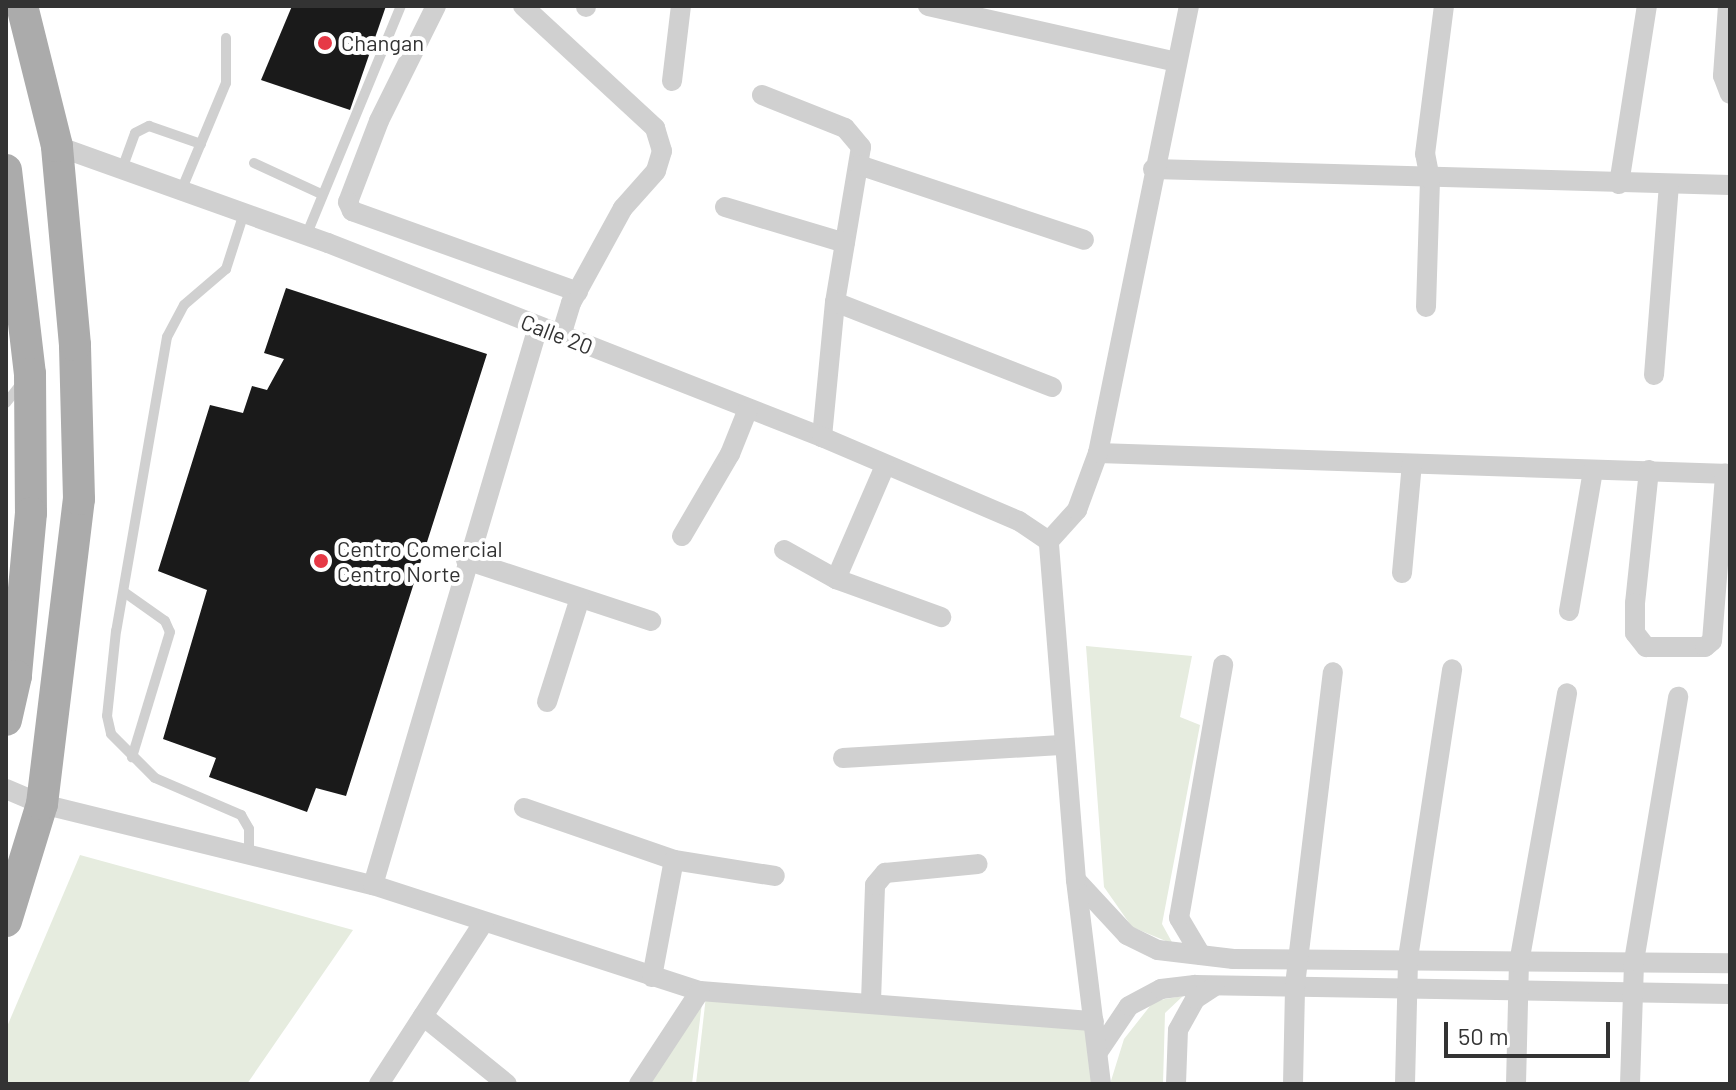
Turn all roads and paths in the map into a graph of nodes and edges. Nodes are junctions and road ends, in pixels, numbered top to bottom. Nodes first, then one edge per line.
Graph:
1 (22, 6) edge
2 (401, 6) edge
3 (436, 6) edge
4 (523, 6) edge
5 (681, 6) edge
6 (928, 6) edge
7 (1189, 6) edge
8 (1444, 6) edge
9 (1647, 6) edge
10 (1728, 6) edge
11 (226, 38) dead end
12 (1177, 62) junction
13 (672, 81) dead end
14 (1730, 94) edge
15 (762, 95) dead end
16 (201, 144) junction
17 (57, 146) junction
18 (254, 163) dead end
19 (859, 165) junction
20 (122, 169) junction
21 (1153, 169) junction
22 (6, 170) edge
23 (1430, 179) junction
24 (1619, 184) junction
25 (1669, 185) junction
26 (1730, 185) edge
27 (181, 191) junction
28 (321, 194) junction
29 (725, 207) dead end
30 (244, 213) junction
31 (306, 236) junction
32 (1084, 240) dead end
33 (845, 243) junction
34 (578, 292) junction
35 (835, 302) junction
36 (1426, 307) dead end
37 (538, 327) junction
38 (561, 335) junction
39 (30, 374) junction
40 (1654, 375) dead end
41 (1052, 387) dead end
42 (6, 403) edge
43 (748, 409) junction
44 (822, 437) junction
45 (1098, 453) junction
46 (1412, 464) junction
47 (885, 466) junction
48 (1593, 470) junction
49 (1649, 470) junction
50 (1728, 474) edge
51 (682, 536) dead end
52 (1049, 541) junction
53 (784, 550) dead end
54 (466, 560) junction
55 (1402, 573) dead end
56 (836, 579) junction
57 (124, 592) junction
58 (580, 598) junction
59 (1569, 611) dead end
60 (941, 617) dead end
61 (651, 621) dead end
62 (1223, 665) dead end
63 (1452, 669) dead end
64 (1333, 672) dead end
65 (1567, 693) dead end
66 (1678, 697) dead end
67 (547, 702) dead end
68 (6, 720) edge
69 (1065, 745) junction
70 (132, 757) junction
71 (843, 758) dead end
72 (6, 789) edge
73 (42, 804) junction
74 (524, 808) dead end
75 (249, 854) junction
76 (674, 860) junction
77 (978, 864) dead end
78 (775, 876) dead end
79 (1076, 880) junction
80 (373, 885) junction
81 (6, 921) edge
82 (484, 922) junction
83 (1201, 955) junction
84 (1408, 958) junction
85 (1298, 959) junction
86 (1634, 961) junction
87 (1519, 963) junction
88 (1730, 963) edge
89 (652, 977) junction
90 (1295, 985) junction
91 (1215, 986) junction
92 (1519, 989) junction
93 (1408, 990) junction
94 (700, 991) junction
95 (1633, 991) junction
96 (1730, 994) edge
97 (871, 1001) junction
98 (423, 1016) junction
99 (1094, 1021) junction
100 (1098, 1052) junction
101 (379, 1084) edge
102 (507, 1084) edge
103 (639, 1084) edge
104 (1101, 1084) edge
105 (1176, 1084) edge
106 (1293, 1084) edge
107 (1405, 1084) edge
108 (1516, 1084) edge
109 (1630, 1084) edge

1 - 17 main road
2 - 28 lane
3 - 34 street
4 - 34 street
5 - 13 street
6 - 12 street
7 - 12 street
8 - 23 street
9 - 24 street
10 - 14 street
11 - 16 lane
12 - 21 street
15 - 19 street
16 - 20 lane
16 - 27 lane
17 - 20 street, Calle 20
17 - 73 main road
18 - 28 lane
19 - 32 street
19 - 33 street
20 - 27 street, Calle 20
21 - 23 street
21 - 45 street
22 - 39 main road
23 - 24 street
23 - 36 street
24 - 25 street
25 - 26 street
25 - 40 street
27 - 30 street, Calle 20
28 - 31 lane
29 - 33 street
30 - 31 street, Calle 20
30 - 57 lane
31 - 37 street, Calle 20
33 - 35 street
34 - 38 street
35 - 41 street
35 - 44 street
37 - 38 street, Calle 20
37 - 54 street
38 - 43 street, Calle 20
39 - 42 lane
39 - 68 main road
43 - 44 street, Calle 20
43 - 51 street
44 - 47 street, Calle 20
45 - 46 street
45 - 52 street
46 - 48 street
46 - 55 street
47 - 52 street, Calle 20
47 - 56 street
48 - 49 street
48 - 59 street
49 - 50 street
49 - 50 street
52 - 69 street
53 - 56 street
54 - 58 street
54 - 80 street
56 - 60 street
57 - 70 lane
57 - 70 lane
58 - 61 street
58 - 67 street
62 - 83 street
63 - 84 street
64 - 85 street
65 - 87 street
66 - 86 street
69 - 71 street
69 - 79 street
70 - 75 lane
72 - 73 street
73 - 75 street
73 - 81 main road
74 - 76 street
75 - 80 street
76 - 78 street
76 - 89 street
77 - 97 street
79 - 83 street
79 - 99 street
80 - 82 street
82 - 89 street
82 - 98 street
83 - 85 street
84 - 85 street
84 - 87 street
84 - 93 street
85 - 90 street
86 - 87 street
86 - 88 street
86 - 95 street
87 - 92 street
89 - 94 street
90 - 91 street
90 - 93 street
90 - 106 street
91 - 100 street
91 - 105 street
92 - 93 street
92 - 95 street
92 - 108 street
93 - 107 street
94 - 97 street
94 - 103 street
95 - 96 street
95 - 109 street
97 - 99 street
98 - 101 street
98 - 102 street
99 - 100 street
100 - 104 street

